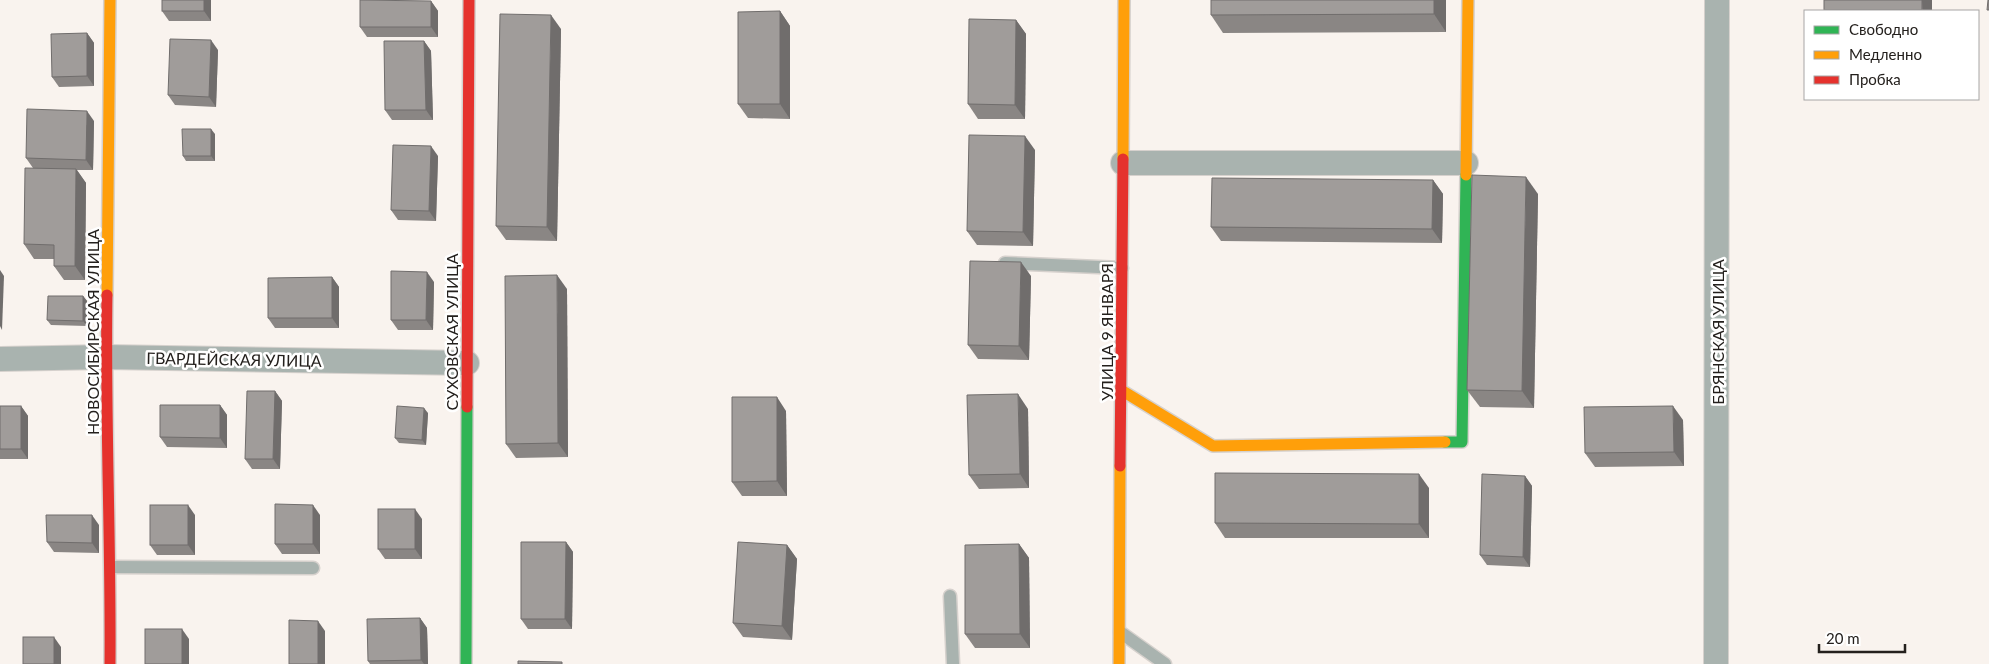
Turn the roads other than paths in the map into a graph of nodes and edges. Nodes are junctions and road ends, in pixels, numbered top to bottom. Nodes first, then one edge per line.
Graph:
1 (110, 0) edge
2 (469, 0) edge
3 (1124, 0) edge
4 (1468, 0) edge
5 (1717, 0) edge
6 (1123, 163) junction
7 (1466, 163) junction
8 (996, 263) edge
9 (1122, 268) junction
10 (106, 357) junction
11 (0, 359) edge
12 (467, 363) junction
13 (1121, 390) junction
14 (112, 567) junction
15 (313, 568) dead end
16 (950, 596) dead end
17 (1120, 632) junction
18 (110, 664) edge
19 (466, 664) edge
20 (953, 664) edge
21 (1120, 664) edge
22 (1165, 664) edge
23 (1716, 664) edge

1 - 10 street, НОВОСИБИРСКАЯ УЛИЦА
2 - 12 street, СУХОВСКАЯ УЛИЦА
3 - 6 street, УЛИЦА 9 ЯНВАРЯ
4 - 7 street
5 - 23 street, БРЯНСКАЯ УЛИЦА
6 - 7 street
6 - 9 street, УЛИЦА 9 ЯНВАРЯ
7 - 13 street
8 - 9 lane
9 - 13 street, УЛИЦА 9 ЯНВАРЯ
10 - 11 street, ГВАРДЕЙСКАЯ УЛИЦА
10 - 12 street, ГВАРДЕЙСКАЯ УЛИЦА
10 - 14 street, НОВОСИБИРСКАЯ УЛИЦА
12 - 19 street, СУХОВСКАЯ УЛИЦА
13 - 17 street, УЛИЦА 9 ЯНВАРЯ
14 - 15 lane
14 - 18 street, НОВОСИБИРСКАЯ УЛИЦА
16 - 20 lane
17 - 21 street, УЛИЦА 9 ЯНВАРЯ
17 - 22 lane

